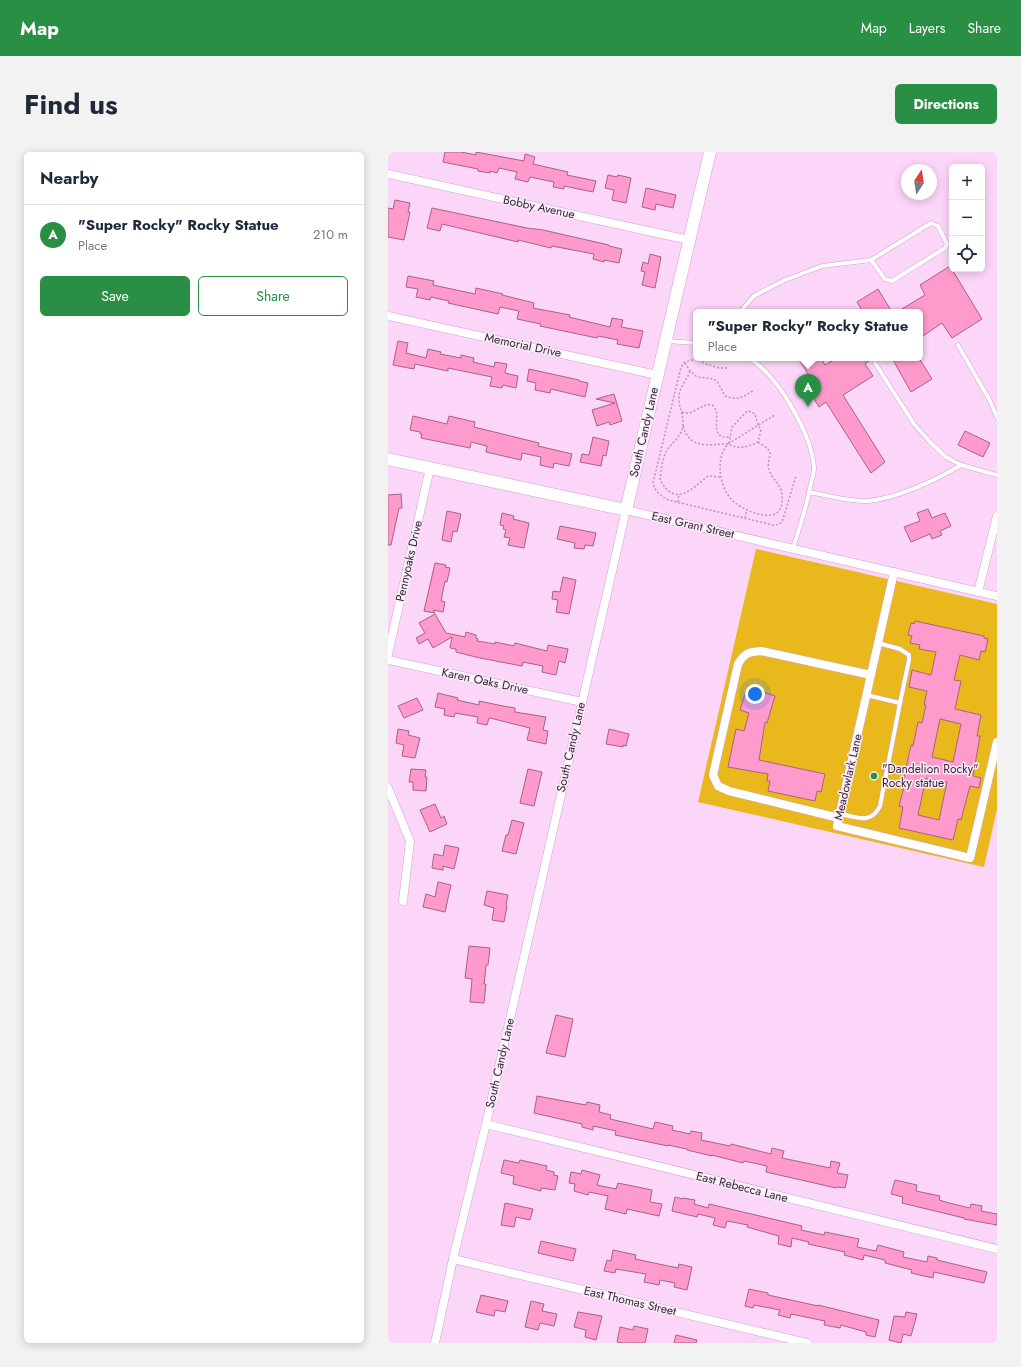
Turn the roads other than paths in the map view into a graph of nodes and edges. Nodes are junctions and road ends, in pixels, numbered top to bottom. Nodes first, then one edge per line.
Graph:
1 (710, 152) edge
2 (388, 174) edge
3 (689, 240) junction
4 (871, 260) junction
5 (742, 309) edge
6 (388, 316) edge
7 (665, 341) junction
8 (693, 343) edge
9 (958, 345) dead end
10 (753, 361) edge
11 (875, 363) dead end
12 (657, 375) junction
13 (997, 417) edge
14 (388, 459) edge
15 (961, 465) junction
16 (430, 468) junction
17 (997, 475) edge
18 (810, 492) junction
19 (626, 510) junction
20 (997, 516) edge
21 (793, 548) junction
22 (894, 572) junction
23 (978, 592) junction
24 (997, 596) edge
25 (878, 643) junction
26 (388, 654) edge
27 (388, 660) edge
28 (871, 675) junction
29 (866, 695) junction
30 (582, 702) junction
31 (900, 703) junction
32 (997, 742) edge
33 (388, 788) edge
34 (839, 816) junction
35 (403, 901) dead end
36 (486, 1124) junction
37 (997, 1249) edge
38 (453, 1259) junction
39 (434, 1343) edge
40 (807, 1343) edge

1 - 3 main road, South Candy Lane
2 - 3 street, Bobby Avenue
3 - 7 main road, South Candy Lane
4 - 4 lane
4 - 5 lane
6 - 12 street, Memorial Drive
7 - 8 lane
7 - 12 main road, South Candy Lane
9 - 13 lane
10 - 18 lane
11 - 15 lane
12 - 19 main road, South Candy Lane
14 - 16 main road, East Grant Street
15 - 17 lane
15 - 18 lane
16 - 19 main road, East Grant Street
16 - 26 street, Pennyoaks Drive
18 - 21 lane
19 - 21 street, East Grant Street
19 - 30 street, South Candy Lane
20 - 23 street
21 - 22 street, East Grant Street
22 - 23 street, East Grant Street
22 - 25 street, Meadowlark Lane
23 - 24 street, East Grant Street
25 - 28 street, Meadowlark Lane
25 - 31 lane
27 - 30 street, Karen Oaks Drive
28 - 29 street, Meadowlark Lane
28 - 34 street
29 - 31 lane
29 - 34 street, Meadowlark Lane
30 - 36 street, South Candy Lane
31 - 34 lane
32 - 34 street, Meadowlark Lane
33 - 35 street
36 - 37 street, East Rebecca Lane
36 - 38 street, South Candy Lane
38 - 39 street, South Candy Lane
38 - 40 street, East Thomas Street

